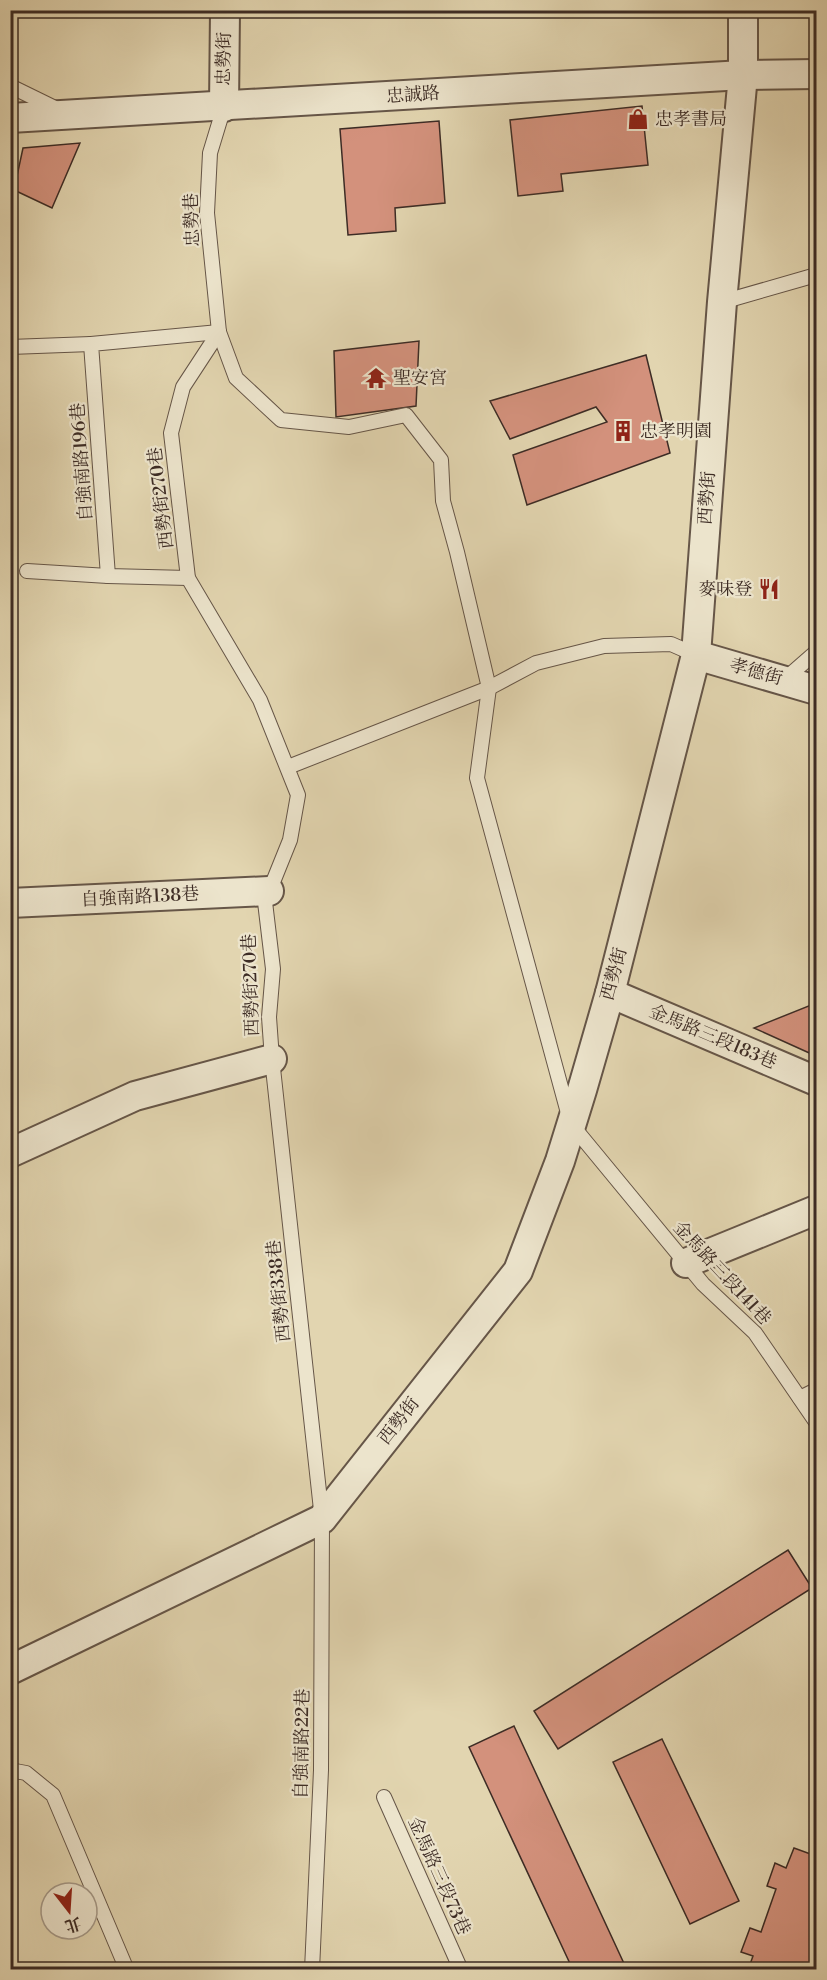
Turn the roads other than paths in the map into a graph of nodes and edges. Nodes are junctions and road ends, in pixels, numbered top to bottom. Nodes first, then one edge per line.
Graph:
1 (225, 10) edge
2 (743, 10) edge
3 (816, 74) edge
4 (743, 75) junction
5 (10, 86) edge
6 (224, 107) junction
7 (69, 115) junction
8 (10, 118) edge
9 (816, 275) edge
10 (722, 302) junction
11 (219, 333) junction
12 (91, 344) junction
13 (10, 347) edge
14 (27, 571) dead end
15 (108, 576) junction
16 (188, 578) junction
17 (816, 652) edge
18 (696, 656) junction
19 (783, 680) junction
20 (489, 688) junction
21 (816, 690) edge
22 (288, 768) junction
23 (269, 891) junction
24 (10, 903) edge
25 (610, 993) junction
26 (272, 1059) junction
27 (816, 1081) edge
28 (571, 1124) junction
29 (10, 1153) edge
30 (816, 1210) edge
31 (686, 1263) junction
32 (816, 1390) edge
33 (800, 1398) junction
34 (816, 1422) edge
35 (321, 1519) junction
36 (10, 1670) edge
37 (10, 1770) edge
38 (384, 1797) dead end
39 (127, 1970) edge
40 (312, 1970) edge
41 (461, 1970) edge

1 - 6 street, 忠勢街
2 - 4 street, 西勢街
3 - 4 street, 忠誠路
4 - 6 street, 忠誠路
4 - 10 street, 西勢街
5 - 7 lane
6 - 7 street, 忠誠路
6 - 11 lane, 忠勢巷
7 - 8 street, 忠誠路
9 - 10 lane
10 - 18 street, 西勢街
11 - 12 lane
11 - 16 lane, 西勢街270巷
11 - 20 lane
12 - 13 lane
12 - 15 lane, 自強南路196巷
14 - 15 lane
15 - 16 lane
16 - 22 lane, 西勢街270巷
17 - 19 lane
18 - 19 street, 孝德街
18 - 20 lane
18 - 25 street, 西勢街
19 - 21 street, 孝德街
20 - 22 lane
20 - 28 lane
22 - 23 lane, 西勢街270巷
23 - 24 street, 自強南路138巷
23 - 26 lane, 西勢街270巷
25 - 27 street, 金馬路三段183巷
25 - 28 street, 西勢街
26 - 29 street
26 - 35 lane, 西勢街338巷
28 - 31 lane, 金馬路三段141巷
28 - 35 street, 西勢街
30 - 31 street
31 - 33 lane, 金馬路三段141巷
32 - 33 lane
33 - 34 lane, 金馬路三段141巷
35 - 36 street, 西勢街
35 - 40 lane, 自強南路22巷
37 - 39 lane
38 - 41 lane, 金馬路三段73巷

